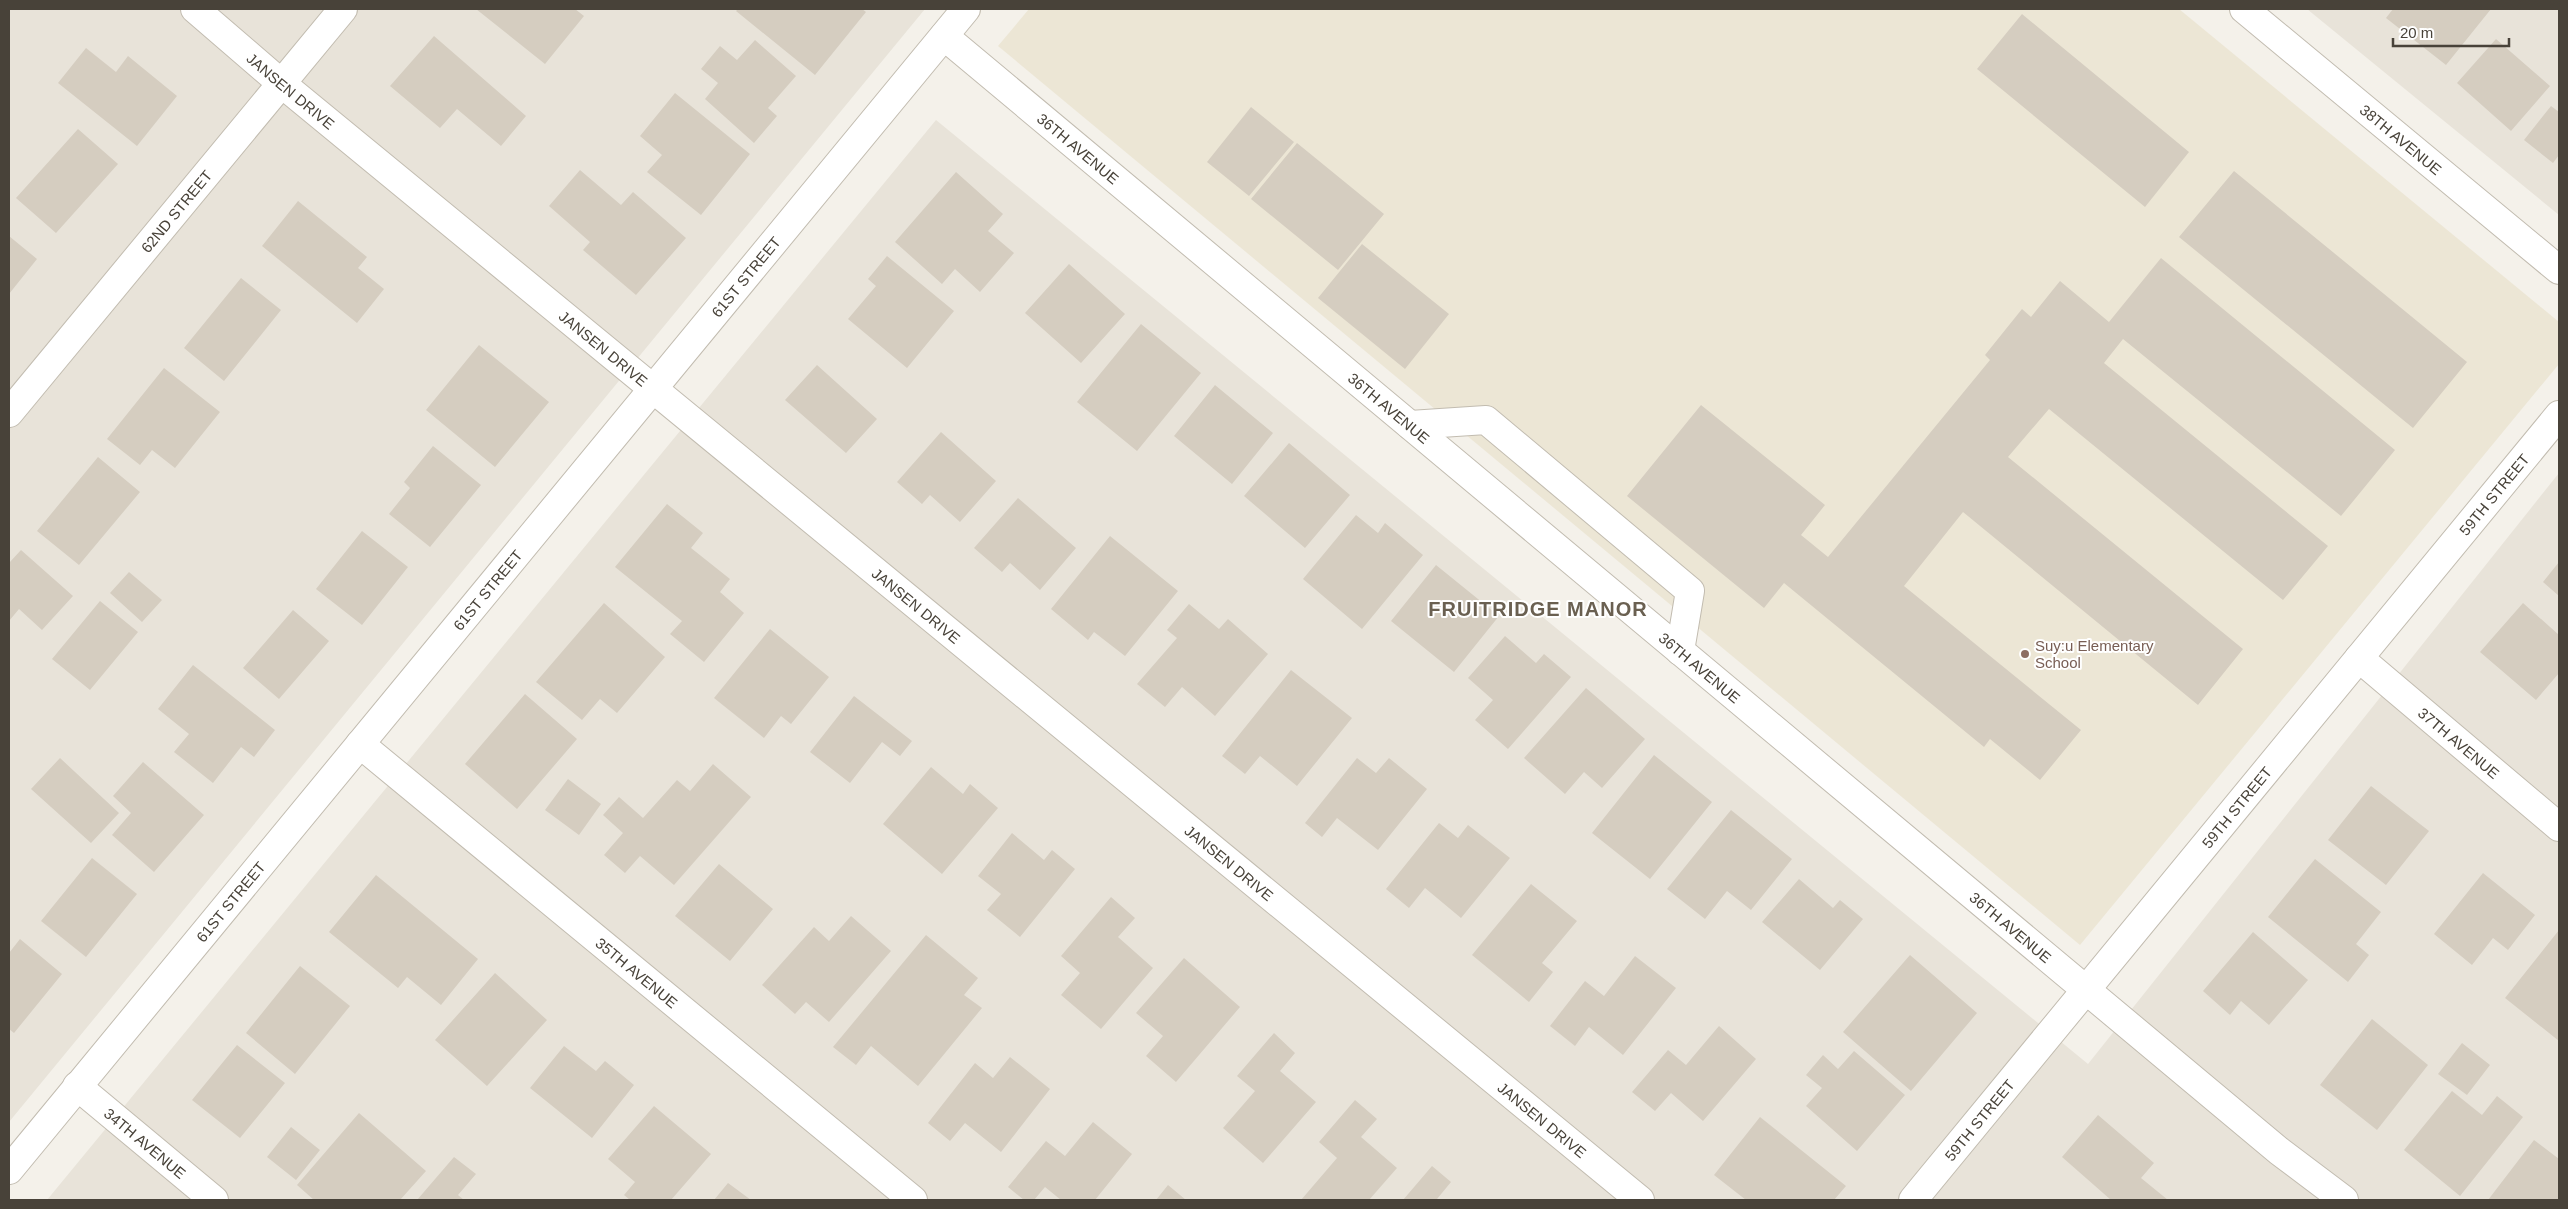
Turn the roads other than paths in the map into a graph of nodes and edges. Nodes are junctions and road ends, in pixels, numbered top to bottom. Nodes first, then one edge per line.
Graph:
1 (195, 9) edge
2 (343, 9) edge
3 (966, 9) edge
4 (2244, 9) edge
5 (944, 36) junction
6 (281, 83) junction
7 (2559, 270) edge
8 (652, 389) junction
9 (9, 413) edge
10 (2559, 415) edge
11 (1410, 425) junction
12 (1680, 651) junction
13 (2359, 658) junction
14 (360, 744) junction
15 (2559, 826) edge
16 (2086, 990) junction
17 (77, 1086) junction
18 (9, 1170) edge
19 (214, 1200) edge
20 (913, 1200) edge
21 (1640, 1200) edge
22 (1913, 1200) edge
23 (2344, 1200) edge

1 - 6 street, JANSEN DRIVE
2 - 6 street, 62ND STREET
3 - 5 street, 61ST STREET
4 - 7 street, 38TH AVENUE
5 - 8 street, 61ST STREET
5 - 11 street, 36TH AVENUE
6 - 8 street, JANSEN DRIVE
6 - 9 street, 62ND STREET
8 - 14 street, 61ST STREET
8 - 21 street, JANSEN DRIVE
10 - 13 street, 59TH STREET
11 - 12 street, 36TH AVENUE
11 - 12 street
12 - 16 street, 36TH AVENUE
13 - 15 street, 37TH AVENUE
13 - 16 street, 59TH STREET
14 - 17 street, 61ST STREET
14 - 20 street, 35TH AVENUE
16 - 22 street, 59TH STREET
16 - 23 street, 36TH AVENUE
17 - 18 street, 61ST STREET
17 - 19 street, 34TH AVENUE

